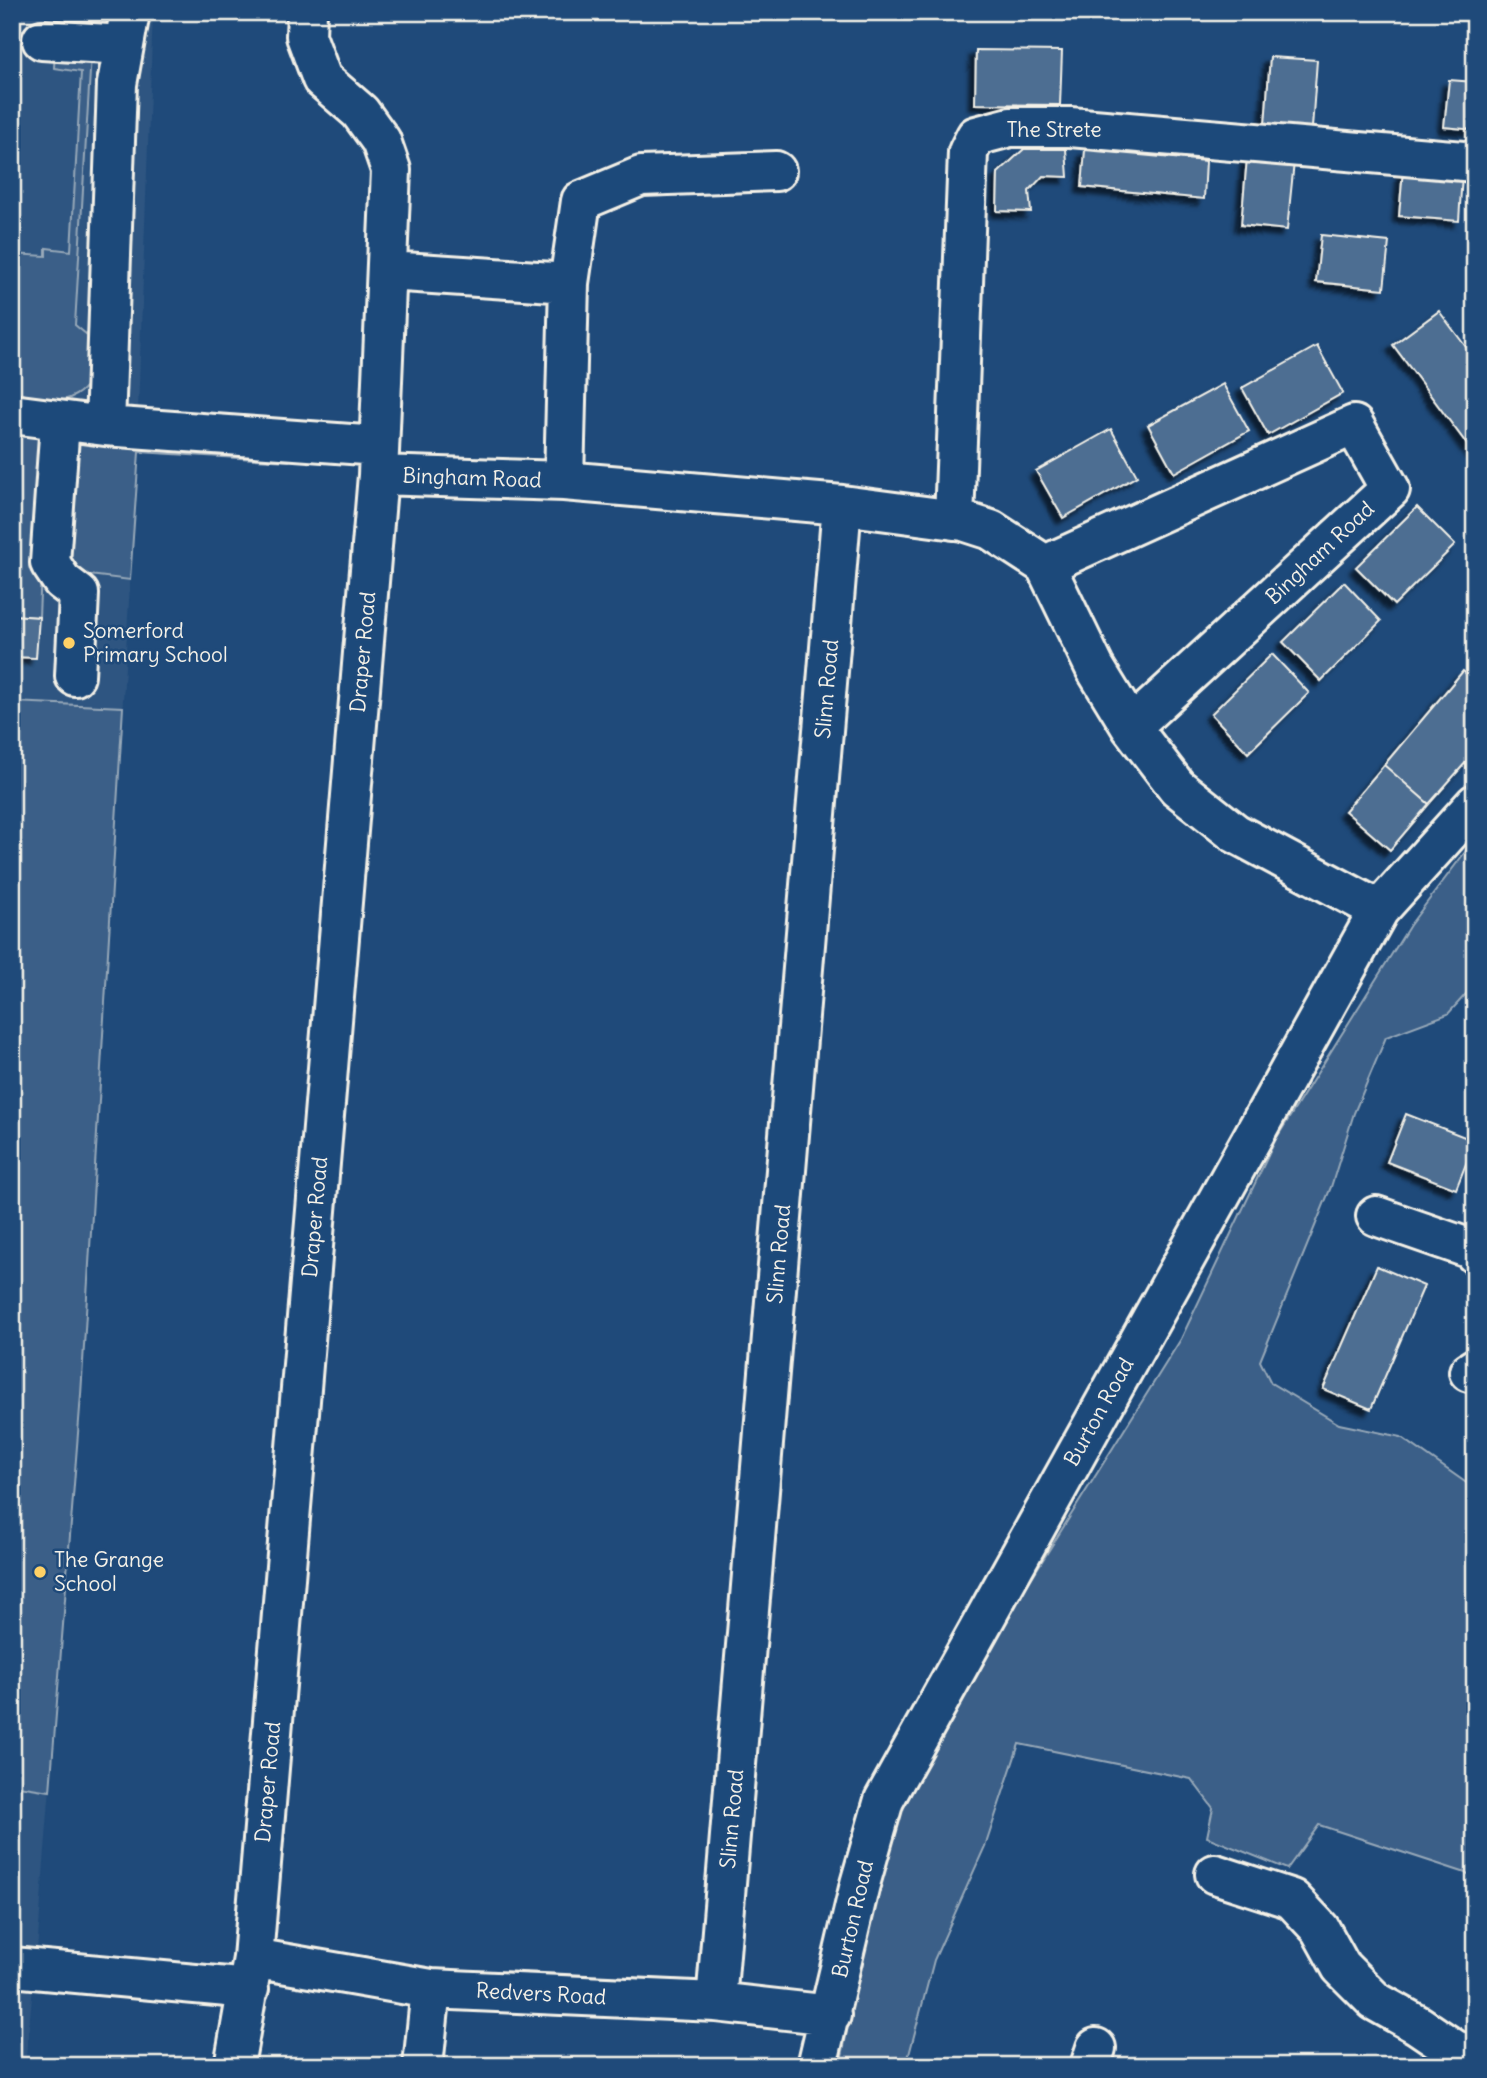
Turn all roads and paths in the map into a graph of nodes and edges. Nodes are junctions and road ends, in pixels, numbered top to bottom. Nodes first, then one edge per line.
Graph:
1 (307, 12) edge
2 (127, 29) edge
3 (42, 40) dead end
4 (1475, 162) edge
5 (776, 171) dead end
6 (388, 271) junction
7 (569, 283) junction
8 (12, 414) edge
9 (60, 422) junction
10 (105, 426) junction
11 (378, 461) junction
12 (564, 481) junction
13 (842, 505) junction
14 (954, 520) junction
15 (1045, 565) junction
16 (75, 676) dead end
17 (1131, 727) junction
18 (1475, 804) edge
19 (1380, 910) junction
20 (1376, 1216) dead end
21 (1473, 1251) edge
22 (1214, 1874) dead end
23 (12, 1967) edge
24 (251, 1973) junction
25 (431, 1989) junction
26 (716, 2002) junction
27 (831, 2015) junction
28 (1475, 2056) edge
29 (234, 2066) edge
30 (423, 2066) edge
31 (817, 2066) edge

1 - 6 street, Bingham Road
2 - 3 street
2 - 10 street
4 - 14 street, The Strete
5 - 7 street
6 - 7 street
6 - 11 street, Bingham Road
7 - 12 street
8 - 9 street
9 - 10 street
9 - 16 street
10 - 11 street
11 - 12 street, Bingham Road
11 - 24 street, Draper Road
12 - 13 street, Bingham Road
13 - 14 street, Bingham Road
13 - 26 street, Slinn Road
14 - 15 street, Bingham Road
15 - 17 street
15 - 17 street, Bingham Road
17 - 19 street
18 - 19 street, Burton Road
19 - 27 street, Burton Road
20 - 21 street
22 - 28 street
23 - 24 street, Redvers Road
24 - 25 street, Redvers Road
24 - 29 street, Draper Road
25 - 26 street, Redvers Road
25 - 30 street
26 - 27 street, Redvers Road
27 - 31 street, Burton Road

